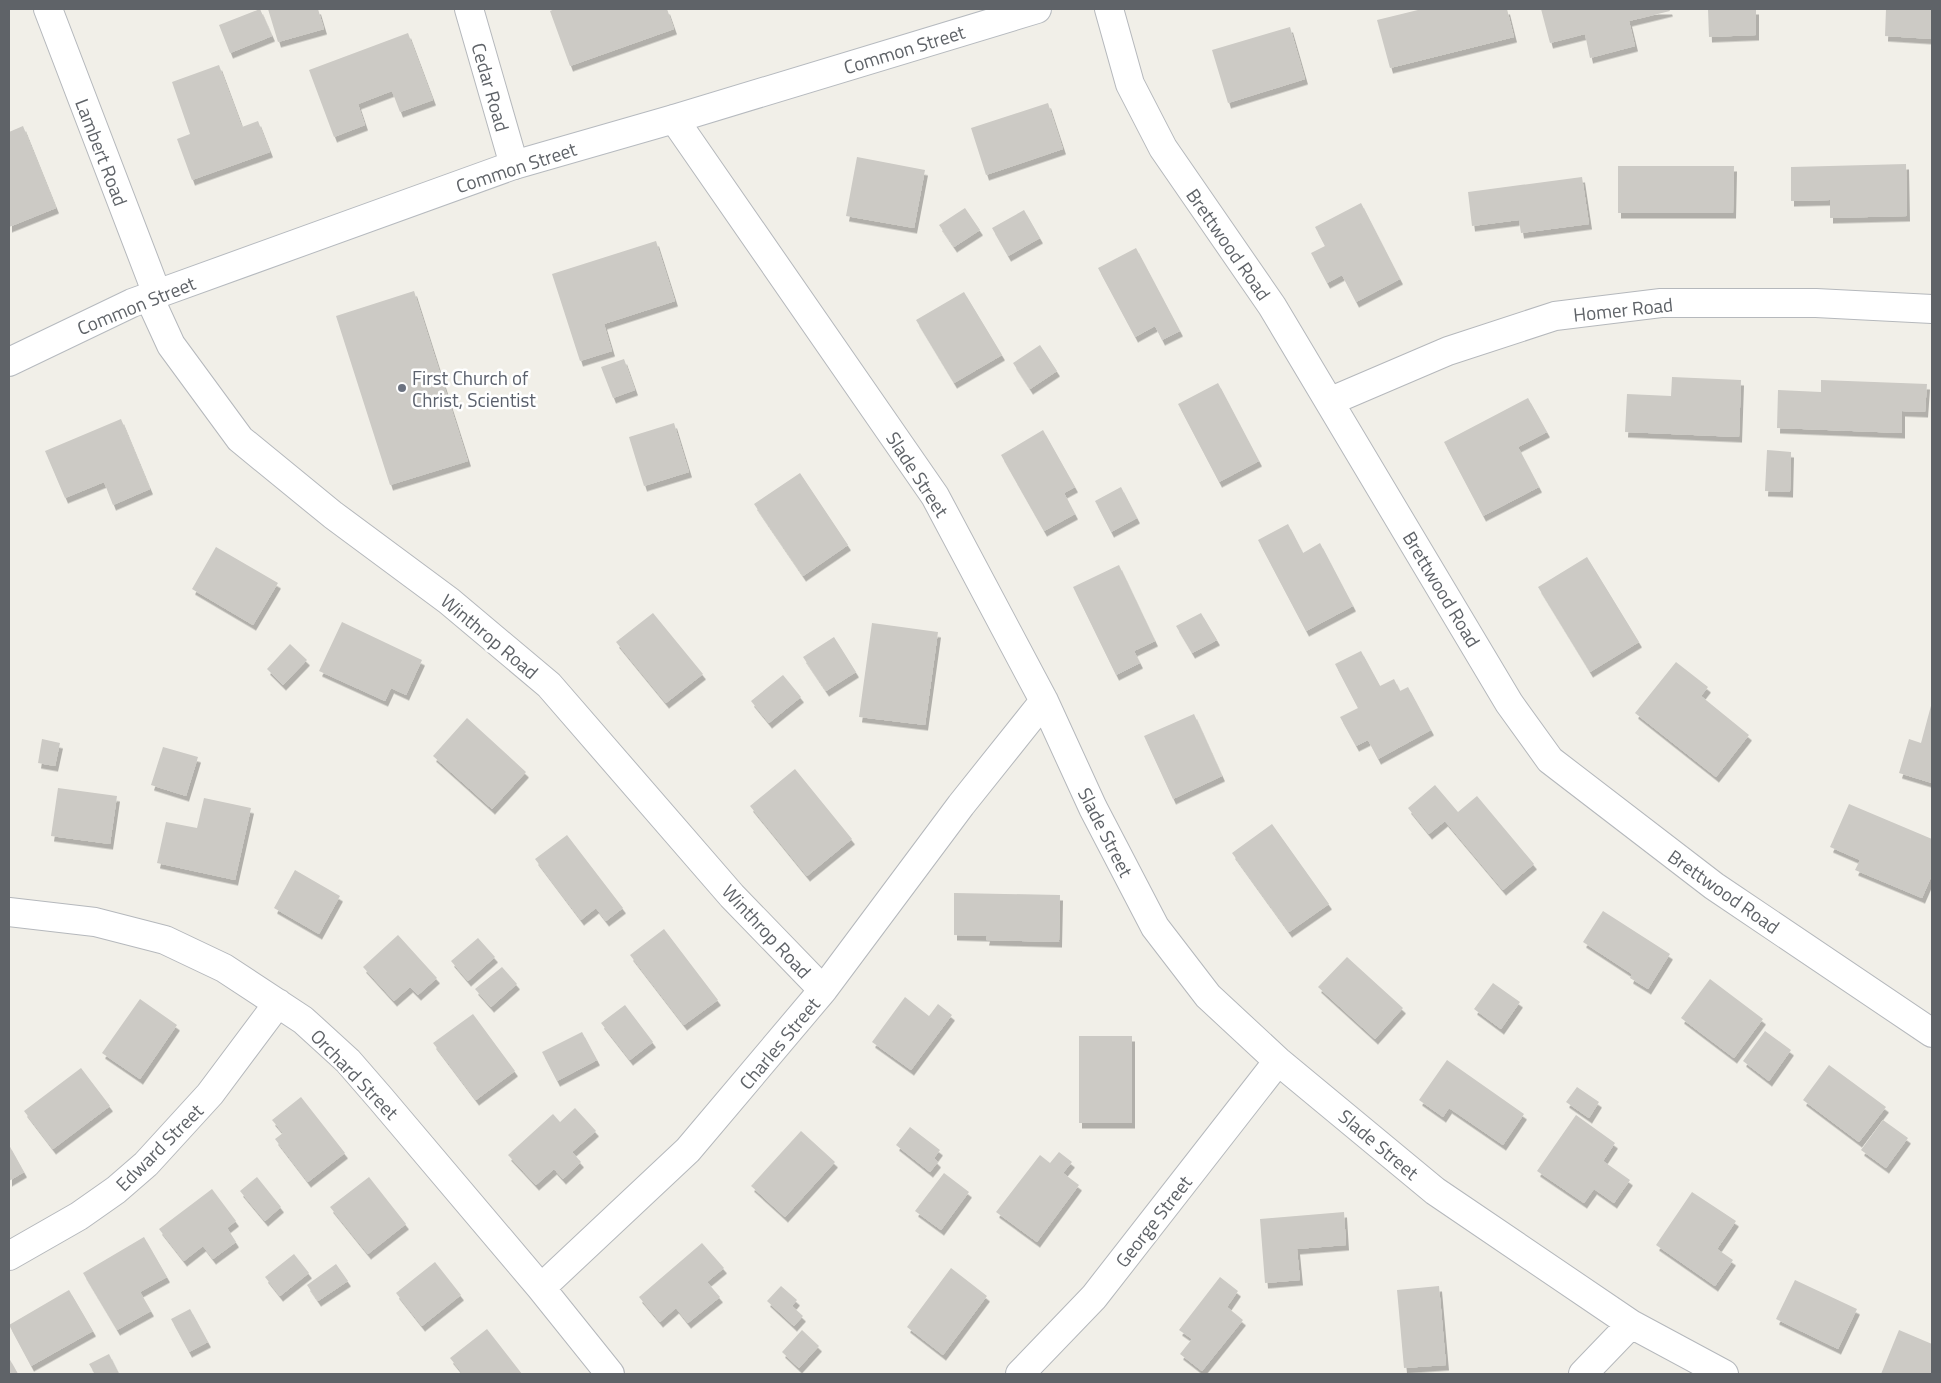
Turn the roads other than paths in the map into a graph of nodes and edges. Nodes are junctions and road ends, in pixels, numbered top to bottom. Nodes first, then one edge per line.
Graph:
1 (48, 9) edge
2 (469, 9) edge
3 (1037, 9) edge
4 (1109, 9) edge
5 (674, 119) junction
6 (514, 165) junction
7 (153, 296) junction
8 (1932, 309) edge
9 (9, 362) edge
10 (1331, 401) junction
11 (1044, 702) junction
12 (9, 912) edge
13 (823, 990) junction
14 (278, 1003) junction
15 (1932, 1033) edge
16 (1278, 1061) junction
17 (9, 1256) edge
18 (541, 1288) junction
19 (1630, 1324) junction
20 (610, 1374) edge
21 (1020, 1374) edge
22 (1584, 1374) edge
23 (1724, 1374) edge

1 - 7 street, Lambert Road
2 - 6 street, Cedar Road
3 - 5 street, Common Street
4 - 10 street, Brettwood Road
5 - 6 street, Common Street
5 - 11 street, Slade Street
6 - 7 street, Common Street
7 - 9 street, Common Street
7 - 13 street, Winthrop Road
8 - 10 street, Homer Road
10 - 15 street, Brettwood Road
11 - 13 street, Charles Street
11 - 16 street, Slade Street
12 - 14 street, Orchard Street
13 - 18 street, Charles Street
14 - 17 street, Edward Street
14 - 18 street, Orchard Street
16 - 19 street, Slade Street
16 - 21 street, George Street
18 - 20 street, Orchard Street
19 - 22 street
19 - 23 street, Slade Street

